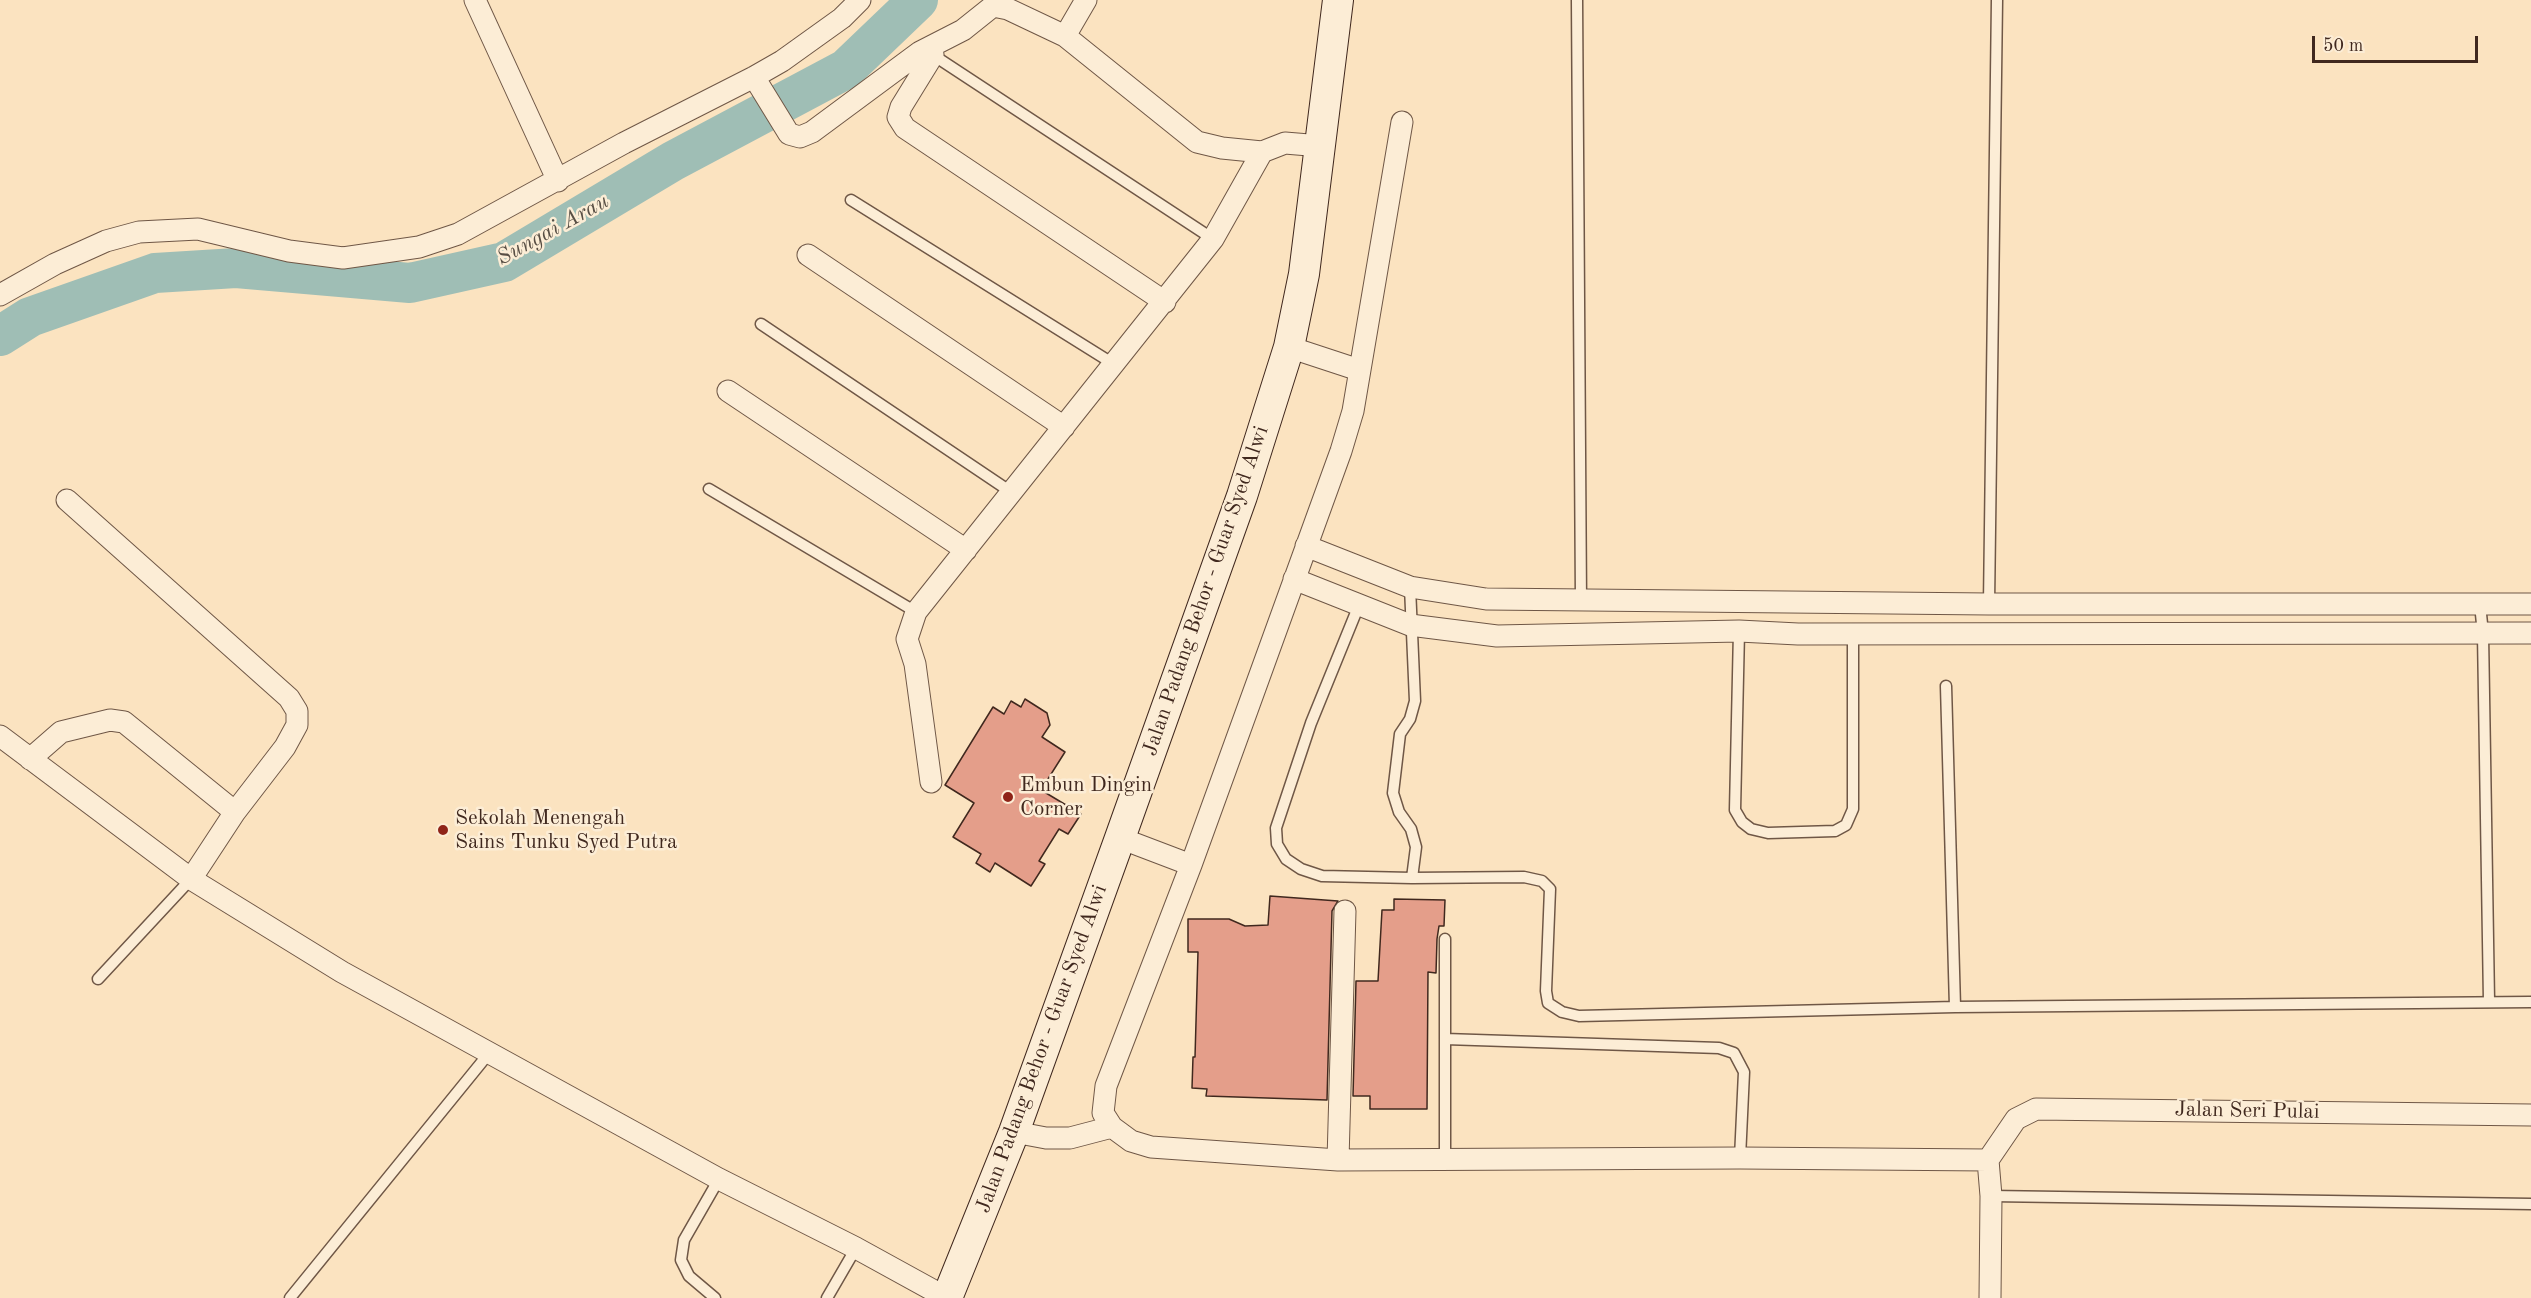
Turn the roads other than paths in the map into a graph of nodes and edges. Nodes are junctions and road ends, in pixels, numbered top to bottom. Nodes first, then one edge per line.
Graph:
1 (475, 0) edge
2 (860, 0) edge
3 (1086, 0) edge
4 (1338, 0) edge
5 (1577, 0) edge
6 (1997, 0) edge
7 (1065, 36) junction
8 (932, 51) junction
9 (757, 83) junction
10 (1402, 122) dead end
11 (1321, 146) junction
12 (1262, 152) junction
13 (558, 181) junction
14 (851, 200) dead end
15 (1213, 239) junction
16 (808, 255) dead end
17 (0, 295) edge
18 (1165, 302) junction
19 (761, 324) dead end
20 (1289, 347) junction
21 (1112, 363) junction
22 (1359, 370) junction
23 (728, 392) dead end
24 (1064, 427) junction
25 (710, 489) dead end
26 (1011, 492) junction
27 (67, 500) dead end
28 (1306, 546) junction
29 (966, 550) junction
30 (1294, 579) junction
31 (1410, 587) junction
32 (1581, 601) junction
33 (1989, 604) junction
34 (2480, 604) junction
35 (2531, 604) edge
36 (1359, 605) junction
37 (916, 612) junction
38 (1410, 625) junction
39 (1739, 631) junction
40 (1853, 633) junction
41 (2483, 633) junction
42 (2531, 633) edge
43 (1946, 686) dead end
44 (0, 736) edge
45 (30, 759) junction
46 (931, 782) dead end
47 (235, 812) junction
48 (1120, 838) junction
49 (1191, 865) junction
50 (1412, 878) junction
51 (191, 879) junction
52 (1346, 911) dead end
53 (1444, 939) dead end
54 (98, 979) dead end
55 (2489, 1001) junction
56 (2531, 1002) edge
57 (1955, 1007) junction
58 (1445, 1040) junction
59 (490, 1052) junction
60 (2531, 1115) edge
61 (1112, 1127) junction
62 (1014, 1132) junction
63 (1740, 1158) junction
64 (1445, 1159) junction
65 (1338, 1160) junction
66 (1988, 1160) junction
67 (719, 1179) junction
68 (1991, 1196) junction
69 (2531, 1204) edge
70 (856, 1248) junction
71 (290, 1298) edge
72 (715, 1298) edge
73 (827, 1298) edge
74 (947, 1298) edge
75 (1990, 1298) edge

1 - 13 street
2 - 9 street
3 - 7 street
4 - 11 main road, Jalan Padang Behor - Guar Syed Alwi
5 - 32 lane
6 - 33 lane
7 - 8 street
7 - 12 street
8 - 9 street
8 - 15 lane
8 - 18 street
9 - 13 street
10 - 22 street
11 - 12 street
11 - 20 main road, Jalan Padang Behor - Guar Syed Alwi
12 - 15 street
13 - 17 street
14 - 21 lane
15 - 18 street
16 - 24 street
18 - 21 street
19 - 26 lane
20 - 22 street
20 - 48 main road, Jalan Padang Behor - Guar Syed Alwi
21 - 24 street
22 - 28 street
23 - 29 street
24 - 26 street
25 - 37 lane
26 - 29 street
27 - 47 street
28 - 30 street
28 - 31 street
29 - 37 street
30 - 36 street
30 - 49 street
31 - 32 street
31 - 38 lane
32 - 33 street
33 - 34 street
34 - 35 street
34 - 41 lane
36 - 38 street
36 - 50 lane
37 - 46 street
38 - 39 street
38 - 50 lane
39 - 40 street
39 - 40 lane
40 - 41 street
41 - 42 street
41 - 55 lane
43 - 57 lane
44 - 45 street
45 - 47 street
45 - 51 street
47 - 51 street
48 - 49 street
48 - 62 main road, Jalan Padang Behor - Guar Syed Alwi
49 - 61 street
50 - 57 lane
51 - 54 lane
51 - 59 street
52 - 65 street
53 - 58 lane
55 - 56 lane
55 - 57 lane
58 - 63 lane
58 - 64 lane
59 - 67 street
59 - 71 lane
60 - 66 street, Jalan Seri Pulai
61 - 62 street
61 - 65 street
62 - 74 main road, Jalan Padang Behor - Guar Syed Alwi
63 - 64 street
63 - 66 street
64 - 65 street
66 - 68 street
67 - 70 street
67 - 72 lane
68 - 69 lane
68 - 75 street
70 - 73 lane
70 - 74 street

